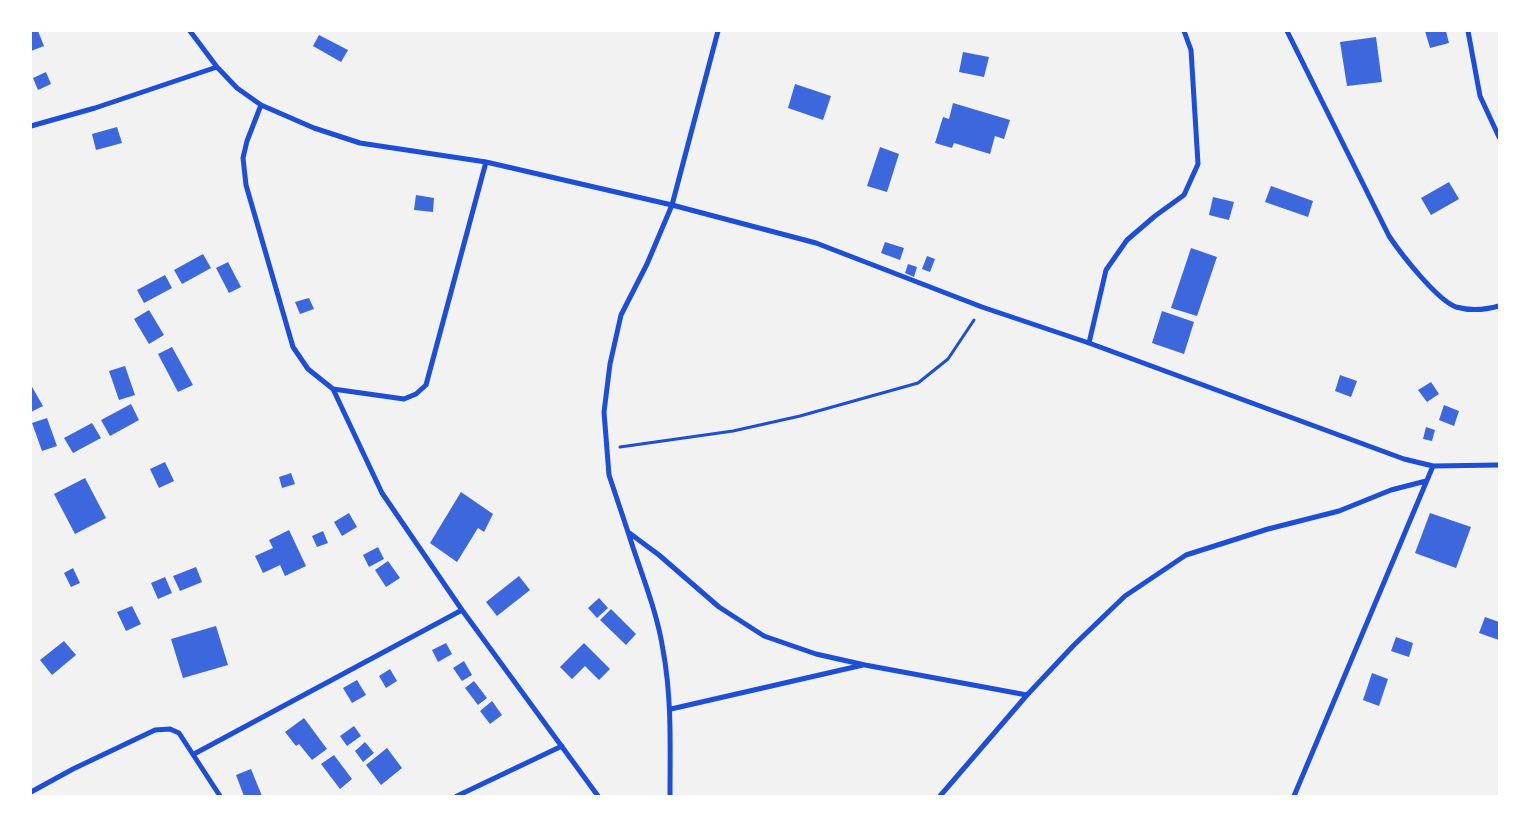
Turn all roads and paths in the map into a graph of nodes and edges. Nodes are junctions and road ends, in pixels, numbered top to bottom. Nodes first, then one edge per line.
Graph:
1 (190, 31) edge
2 (718, 31) edge
3 (1184, 31) edge
4 (1287, 31) edge
5 (1468, 31) edge
6 (217, 66) junction
7 (261, 105) junction
8 (31, 126) edge
9 (1499, 137) edge
10 (486, 162) junction
11 (672, 205) junction
12 (1499, 306) edge
13 (982, 307) junction
14 (1089, 343) junction
15 (333, 389) junction
16 (607, 449) junction
17 (1499, 465) edge
18 (1433, 466) junction
19 (1426, 481) junction
20 (628, 532) junction
21 (462, 610) junction
22 (865, 665) junction
23 (1027, 694) junction
24 (671, 709) junction
25 (562, 746) junction
26 (194, 754) junction
27 (31, 792) edge
28 (220, 796) edge
29 (458, 796) edge
30 (598, 796) edge
31 (670, 796) edge
32 (940, 796) edge
33 (1294, 796) edge

1 - 6 street
2 - 11 street
3 - 14 street
4 - 12 street
5 - 9 street
6 - 7 street
6 - 8 street
7 - 10 street
7 - 15 street
10 - 11 street
10 - 15 street
11 - 13 street
11 - 16 street
13 - 14 street
13 - 16 path
14 - 18 street
15 - 21 street
16 - 20 street
17 - 18 street
18 - 19 street
19 - 23 street
19 - 33 street
20 - 22 street
20 - 24 street
21 - 25 street
21 - 26 street
22 - 23 street
22 - 24 street
23 - 32 street
24 - 31 street
25 - 29 street
25 - 30 street
26 - 27 street
26 - 28 street

